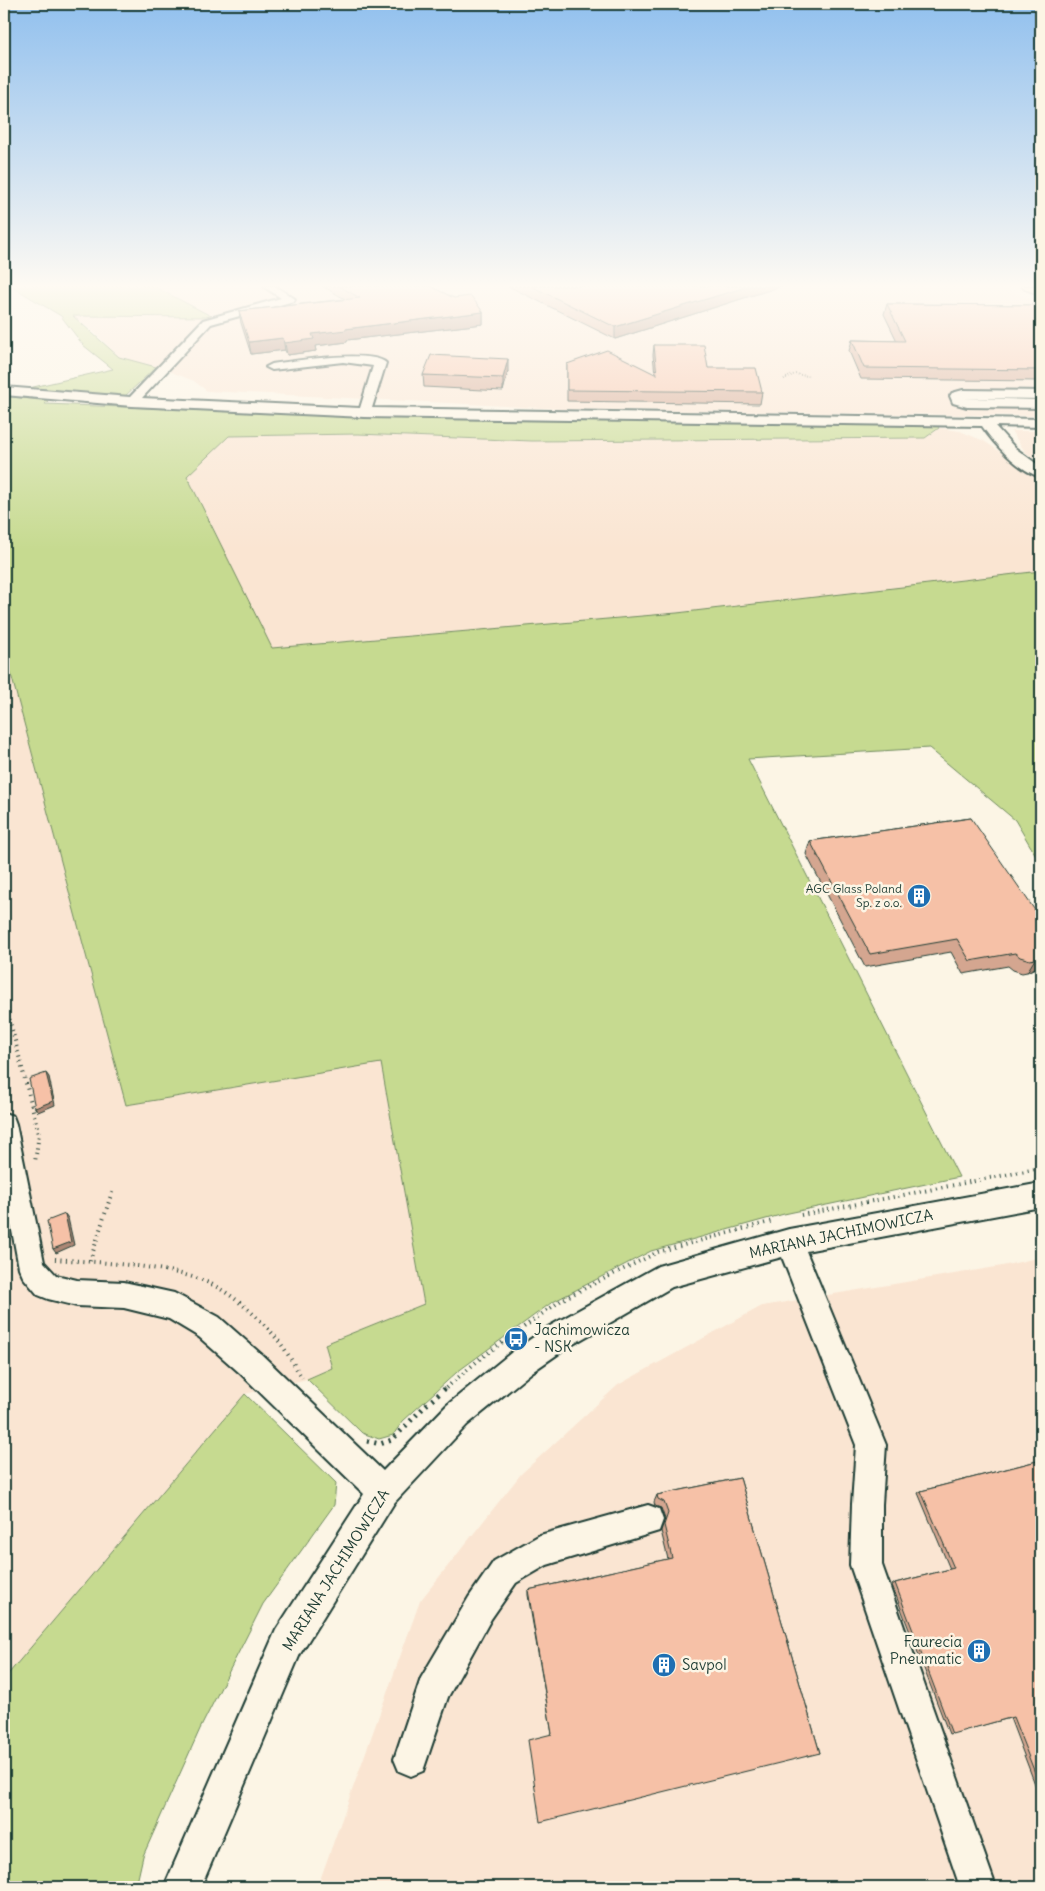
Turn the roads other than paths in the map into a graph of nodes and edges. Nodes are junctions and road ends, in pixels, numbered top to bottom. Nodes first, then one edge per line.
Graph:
1 (158, 374) edge
2 (376, 374) edge
3 (4, 391) edge
4 (1041, 395) edge
5 (132, 402) junction
6 (1041, 404) edge
7 (364, 413) junction
8 (950, 422) junction
9 (986, 422) junction
10 (1041, 423) edge
11 (938, 436) dead end
12 (1041, 473) edge
13 (4, 1124) edge
14 (1041, 1195) edge
15 (790, 1225) junction
16 (383, 1492) junction
17 (648, 1520) dead end
18 (411, 1759) dead end
19 (182, 1887) edge
20 (978, 1887) edge

1 - 5 street
2 - 7 street
3 - 5 street
4 - 6 street
5 - 7 street
7 - 8 street
8 - 9 street
8 - 11 street
9 - 10 street
9 - 12 street
13 - 16 street
14 - 15 street, MARIANA JACHIMOWICZA
15 - 16 street, MARIANA JACHIMOWICZA
15 - 20 street
16 - 19 street, MARIANA JACHIMOWICZA
17 - 18 street

